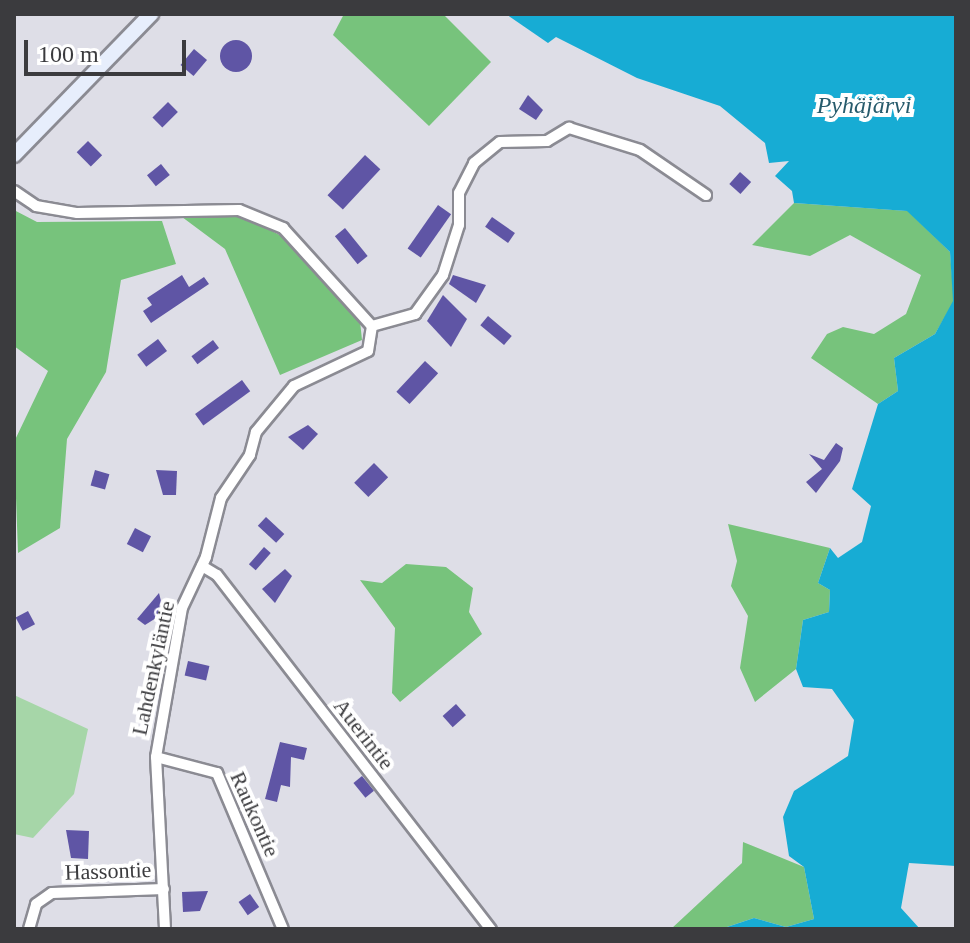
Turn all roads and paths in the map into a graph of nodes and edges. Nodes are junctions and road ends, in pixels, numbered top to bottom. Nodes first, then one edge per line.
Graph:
1 (151, 14) edge
2 (14, 155) edge
3 (14, 191) edge
4 (706, 195) dead end
5 (372, 326) junction
6 (202, 566) junction
7 (156, 757) junction
8 (164, 889) junction
9 (29, 929) edge
10 (165, 929) edge
11 (283, 929) edge
12 (491, 929) edge

1 - 2 street
3 - 5 street
4 - 5 street
5 - 6 street, Lahdenkyläntie
6 - 7 street, Lahdenkyläntie
6 - 12 street, Auerintie
7 - 8 street, Lahdenkyläntie
7 - 11 street, Raukontie
8 - 9 street, Hassontie
8 - 10 street, Lahdenkyläntie

